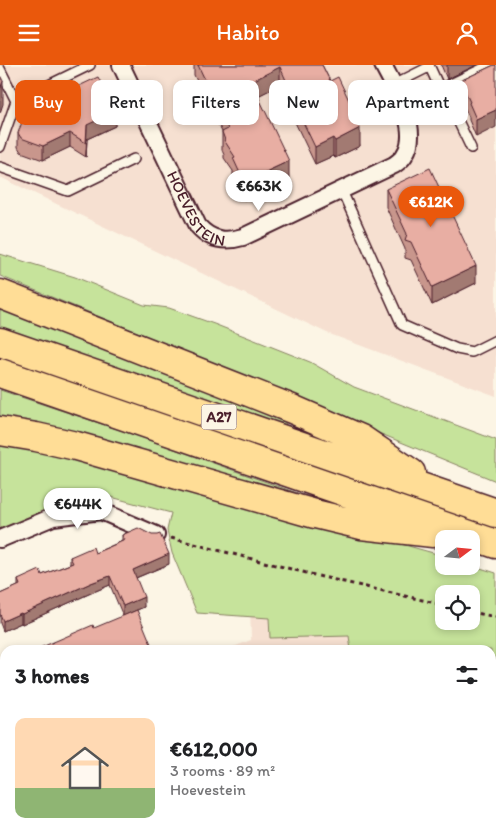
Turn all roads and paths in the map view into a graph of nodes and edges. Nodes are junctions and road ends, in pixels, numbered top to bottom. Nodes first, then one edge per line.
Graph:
1 (90, 65) edge
2 (121, 65) edge
3 (383, 65) edge
4 (490, 65) edge
5 (429, 66) edge
6 (0, 69) edge
7 (59, 80) edge
8 (390, 80) edge
9 (402, 80) edge
10 (480, 83) edge
11 (468, 88) edge
12 (15, 99) edge
13 (15, 104) edge
14 (410, 125) edge
15 (460, 125) edge
16 (0, 147) edge
17 (471, 148) dead end
18 (134, 159) dead end
19 (0, 167) edge
20 (342, 191) junction
21 (0, 294) edge
22 (496, 340) edge
23 (0, 341) edge
24 (0, 373) edge
25 (0, 431) edge
26 (439, 493) junction
27 (496, 513) edge
28 (156, 535) joint
29 (0, 539) edge
30 (489, 541) edge
31 (435, 603) edge
32 (480, 614) edge
33 (496, 617) edge

1 - 7 lane
2 - 20 street, HOEVESTEIN
3 - 8 street, HOEVESTEIN
4 - 5 lane
5 - 9 lane
6 - 12 lane
10 - 11 lane
13 - 16 lane
14 - 20 street, HOEVESTEIN
15 - 17 lane
18 - 19 lane
20 - 22 lane
21 - 26 highway, A27
23 - 26 highway, A27
24 - 30 highway, A27
25 - 30 highway, A27
26 - 27 highway, A27
28 - 29 street
28 - 31 path
32 - 33 path

